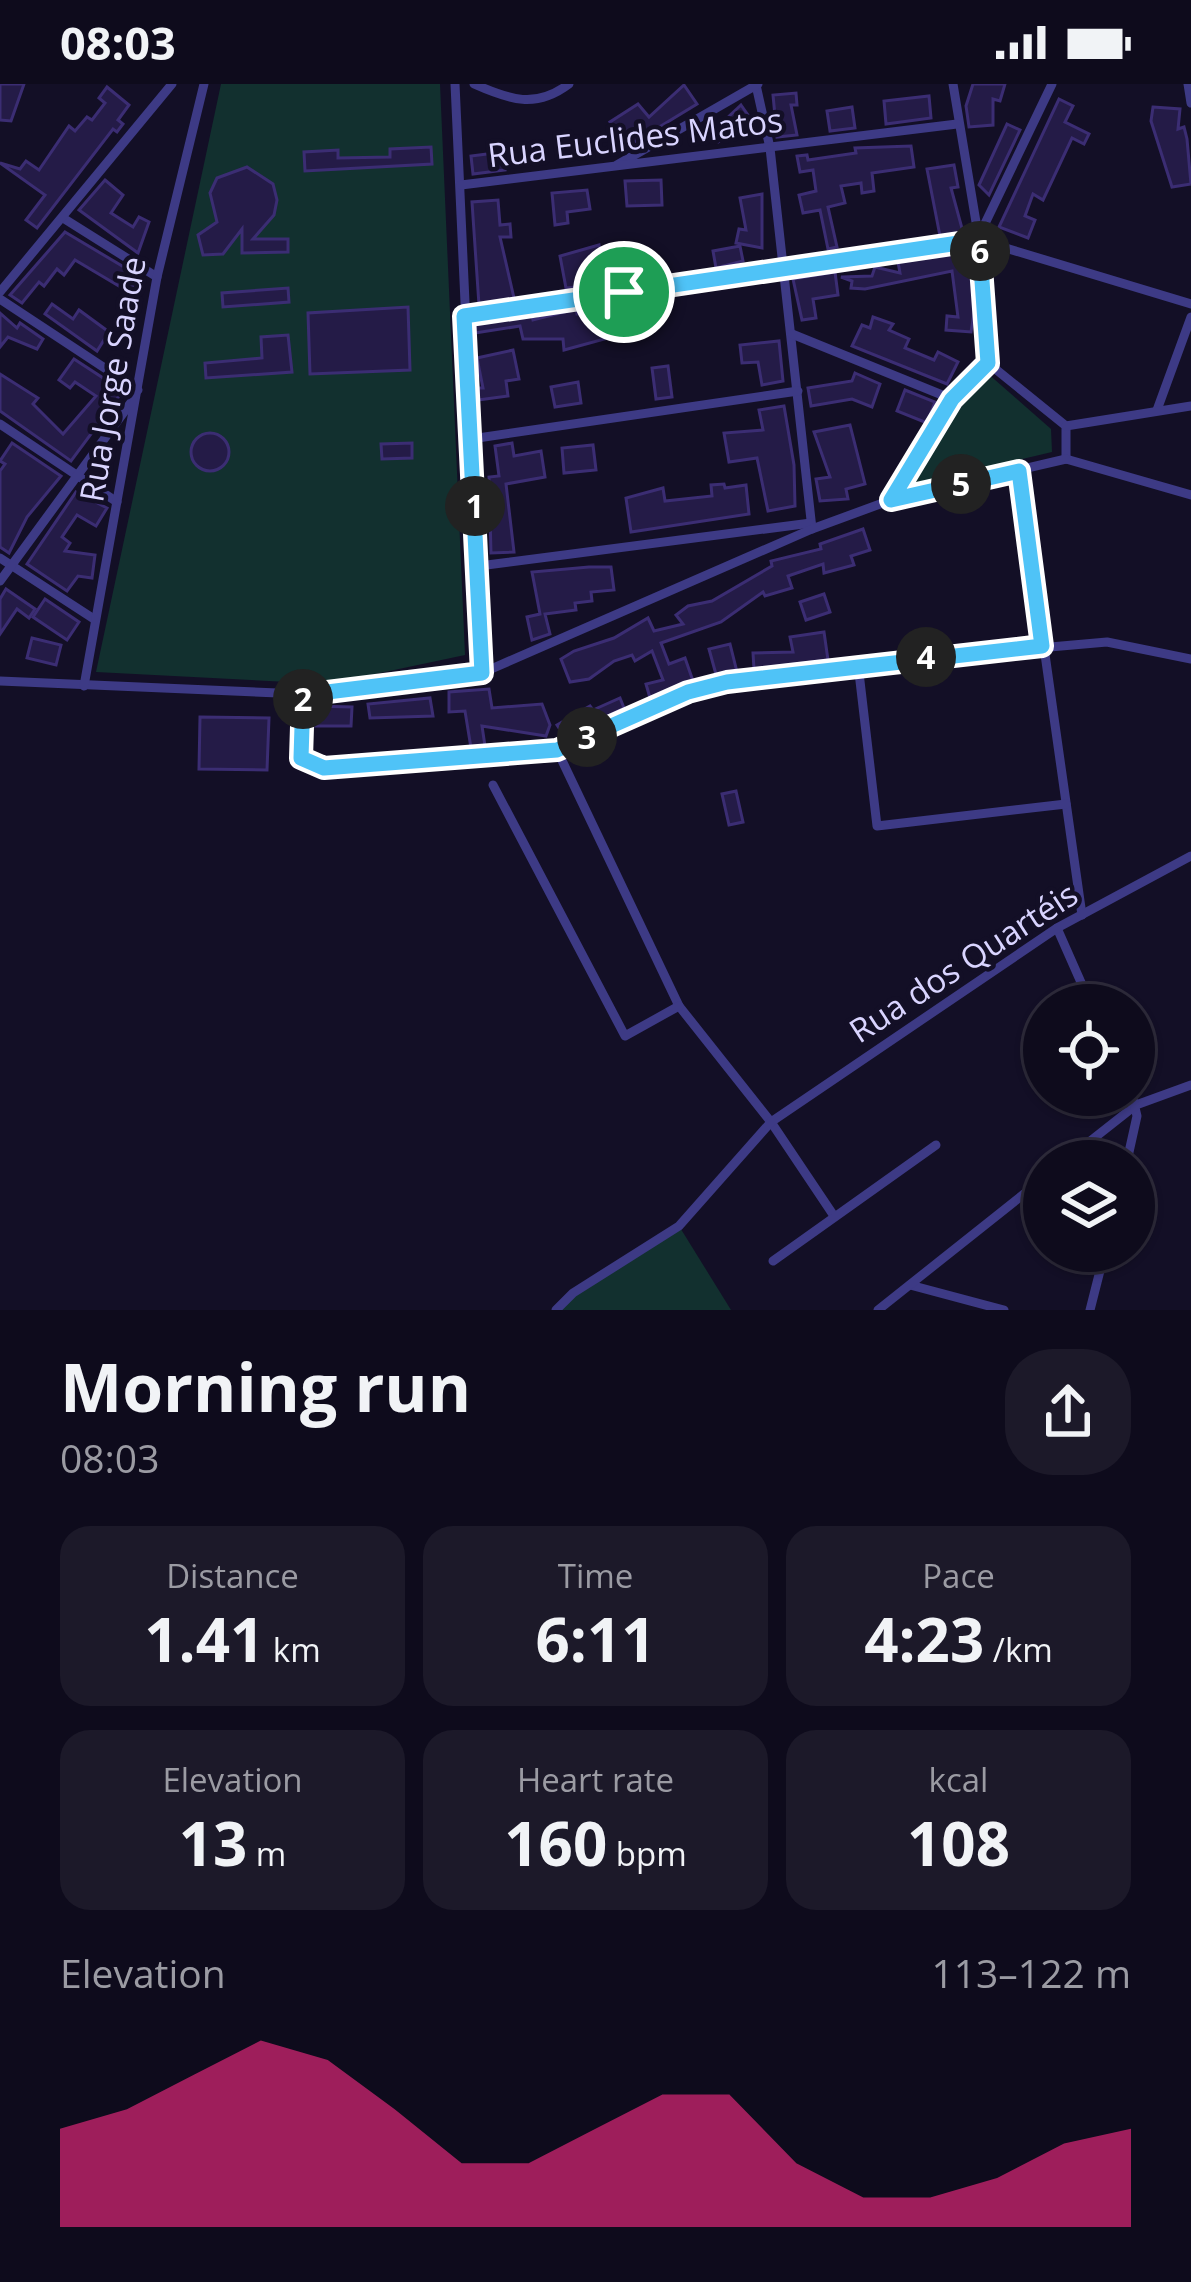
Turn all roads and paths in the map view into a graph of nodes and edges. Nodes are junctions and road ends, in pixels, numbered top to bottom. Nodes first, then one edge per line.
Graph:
1 (172, 84) edge
2 (204, 84) edge
3 (455, 84) edge
4 (474, 84) edge
5 (569, 84) edge
6 (952, 84) edge
7 (1052, 84) edge
8 (1188, 84) edge
9 (757, 85) edge
10 (1191, 103) edge
11 (957, 124) junction
12 (770, 148) junction
13 (610, 169) junction
14 (461, 185) junction
15 (63, 218) junction
16 (979, 238) junction
17 (785, 267) junction
18 (157, 277) junction
19 (0, 296) edge
20 (1191, 304) edge
21 (464, 316) junction
22 (1191, 317) edge
23 (792, 334) junction
24 (988, 363) junction
25 (137, 392) junction
26 (798, 392) junction
27 (952, 399) junction
28 (1191, 406) edge
29 (1157, 410) junction
30 (0, 424) edge
31 (1066, 426) junction
32 (471, 440) junction
33 (1066, 459) junction
34 (1019, 471) junction
35 (75, 475) junction
36 (1191, 496) edge
37 (891, 500) junction
38 (117, 502) junction
39 (811, 526) junction
40 (0, 558) edge
41 (11, 566) junction
42 (479, 566) junction
43 (0, 581) edge
44 (94, 619) junction
45 (1042, 646) junction
46 (1191, 659) edge
47 (858, 664) junction
48 (482, 673) junction
49 (0, 681) edge
50 (84, 686) junction
51 (303, 695) junction
52 (557, 750) junction
53 (493, 785) dead end
54 (1066, 804) junction
55 (1191, 856) edge
56 (1082, 914) junction
57 (1057, 928) junction
58 (1082, 984) edge
59 (679, 1006) junction
60 (1191, 1085) edge
61 (1155, 1094) edge
62 (1116, 1116) edge
63 (771, 1121) junction
64 (1089, 1140) edge
65 (936, 1145) dead end
66 (1023, 1195) edge
67 (834, 1216) junction
68 (773, 1261) dead end
69 (1100, 1272) edge
70 (910, 1285) junction
71 (556, 1310) edge
72 (878, 1310) edge
73 (1004, 1310) edge
74 (1090, 1310) edge

1 - 15 street
2 - 18 street, Rua Jorge Saade
3 - 14 street
4 - 5 street
6 - 11 street
7 - 16 street
8 - 10 street
9 - 12 street
9 - 13 street
11 - 12 street, Rua Euclides Matos
11 - 16 street
12 - 13 street, Rua Euclides Matos
12 - 17 street
13 - 14 street, Rua Euclides Matos
14 - 21 street
15 - 18 street
15 - 19 street
16 - 17 street
16 - 20 street
16 - 24 street
17 - 21 street
17 - 23 street
18 - 25 street, Rua Jorge Saade
19 - 25 street
21 - 32 street
22 - 29 street
23 - 26 street
23 - 27 street
24 - 27 street
24 - 31 street
25 - 35 street
25 - 38 street, Rua Jorge Saade
26 - 32 street
26 - 39 street
27 - 37 street
28 - 29 street
29 - 31 street
30 - 35 street
31 - 33 street
32 - 42 street
33 - 34 street
33 - 36 street
34 - 37 street
34 - 45 street
35 - 38 street
35 - 41 street
37 - 39 street
38 - 44 street, Rua Jorge Saade
39 - 42 street
39 - 48 street
40 - 41 street
41 - 43 street
41 - 44 street
42 - 48 street
44 - 50 street, Rua Jorge Saade
45 - 46 street
45 - 47 street
45 - 54 street
47 - 52 street
47 - 54 street
48 - 51 street
49 - 50 street
50 - 51 street
51 - 52 street
52 - 59 street
53 - 59 street
54 - 56 street
55 - 56 street, Rua dos Quartéis
56 - 57 street, Rua dos Quartéis
57 - 58 street
57 - 63 street, Rua dos Quartéis
59 - 63 street
60 - 61 street
62 - 64 street
63 - 67 street
63 - 71 street, Rua dos Quartéis
65 - 67 street
66 - 70 street
67 - 68 street
69 - 74 street
70 - 72 street
70 - 73 street

